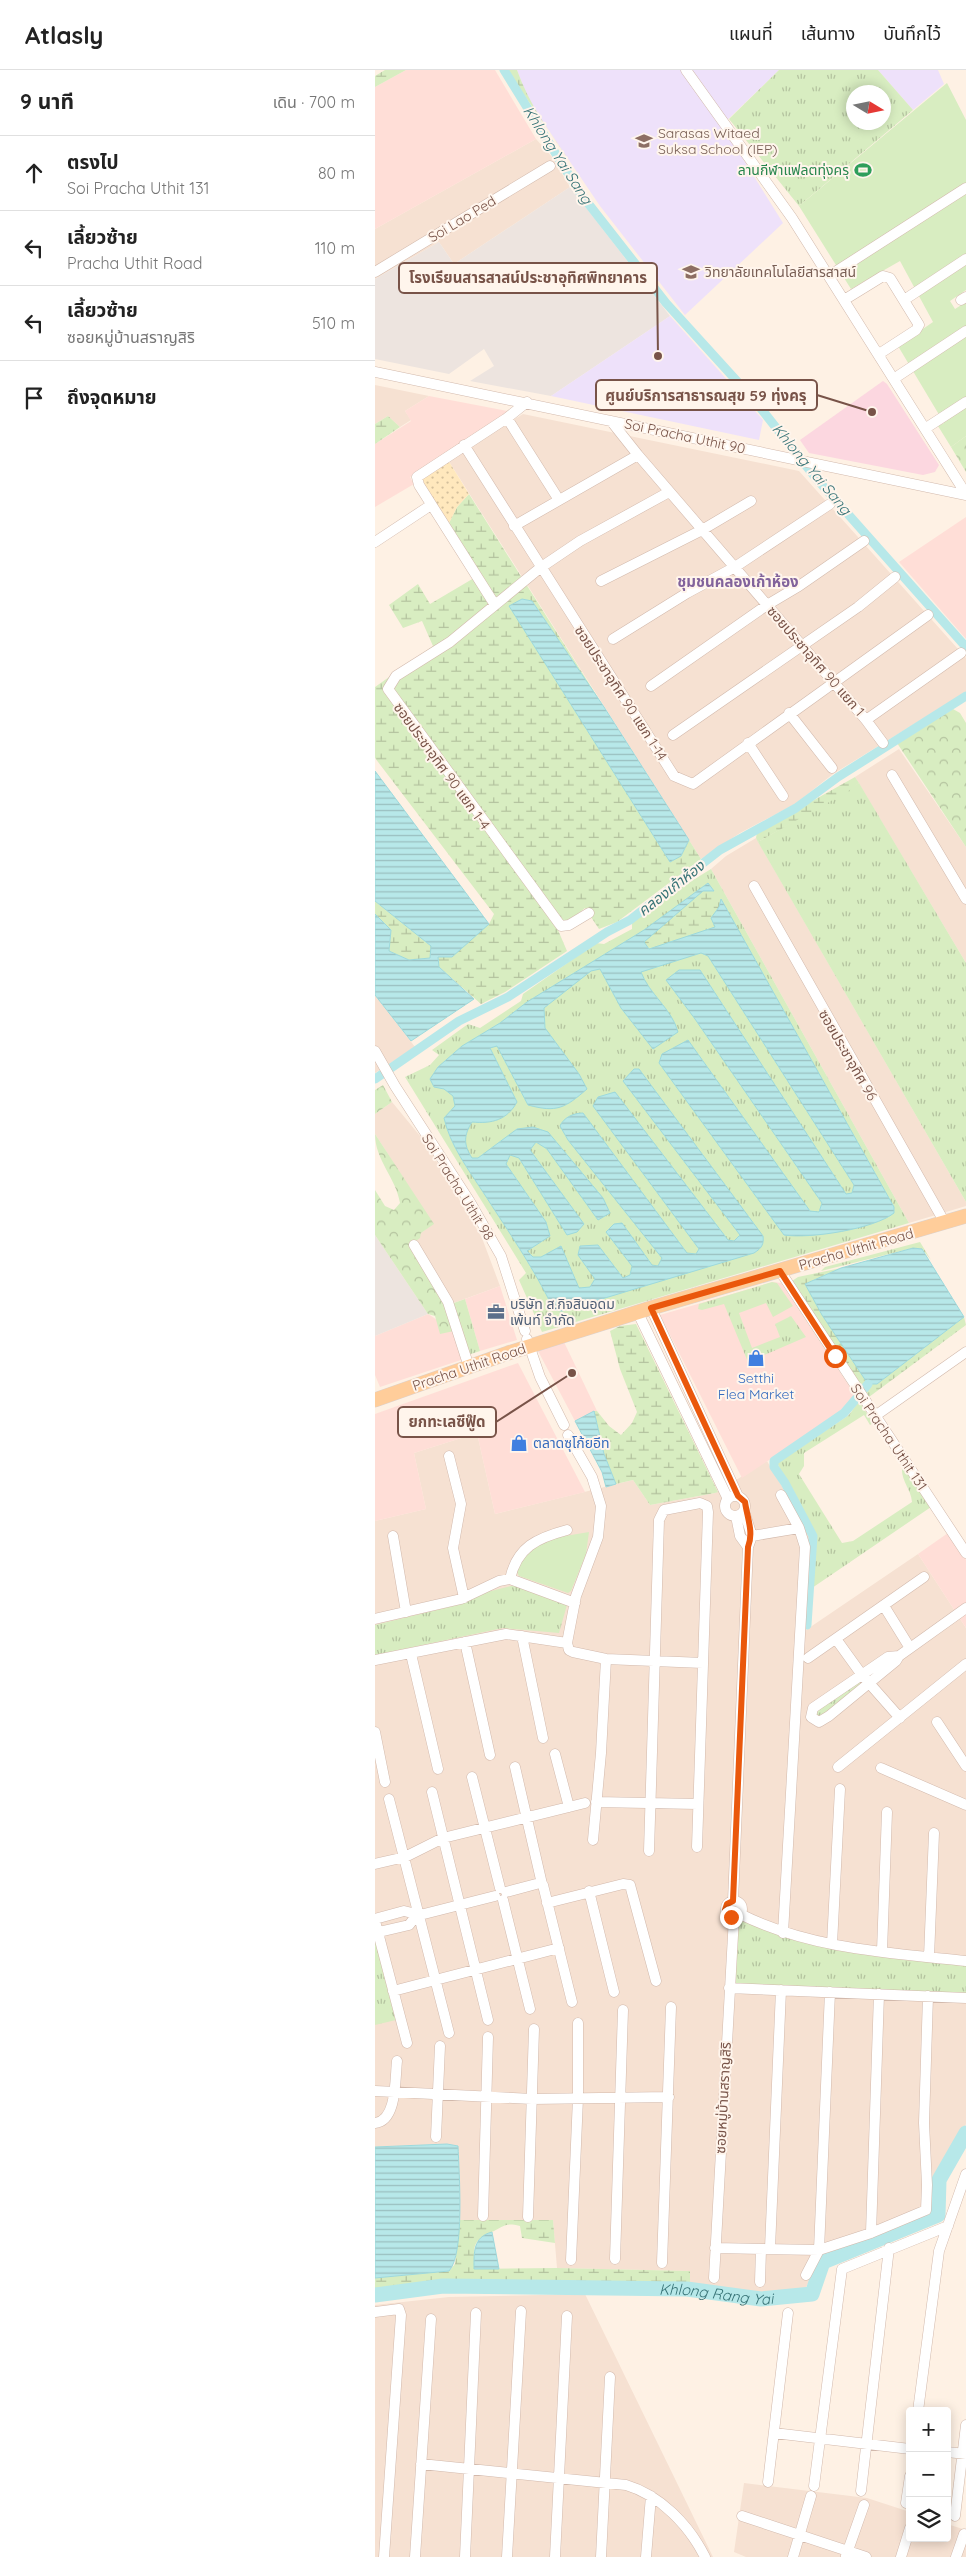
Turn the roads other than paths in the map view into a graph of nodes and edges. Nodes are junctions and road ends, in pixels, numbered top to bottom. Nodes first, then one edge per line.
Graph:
1 (686, 70) edge
2 (550, 166) dead end
3 (966, 188) edge
4 (966, 259) edge
5 (375, 272) edge
6 (829, 276) junction
7 (845, 300) junction
8 (904, 300) junction
9 (966, 332) edge
10 (879, 354) junction
11 (378, 375) edge
12 (895, 378) junction
13 (527, 402) junction
14 (966, 402) edge
15 (507, 418) junction
16 (611, 420) junction
17 (926, 428) junction
18 (464, 445) junction
19 (638, 455) junction
20 (669, 492) junction
21 (966, 494) edge
22 (559, 500) junction
23 (751, 501) dead end
24 (431, 504) junction
25 (830, 504) dead end
26 (514, 526) junction
27 (702, 530) junction
28 (864, 541) dead end
29 (375, 542) edge
30 (735, 567) junction
31 (540, 568) junction
32 (895, 577) dead end
33 (601, 581) dead end
34 (495, 604) junction
35 (767, 605) junction
36 (928, 615) dead end
37 (613, 639) dead end
38 (802, 646) junction
39 (961, 652) dead end
40 (834, 683) junction
41 (651, 686) dead end
42 (789, 714) junction
43 (866, 720) junction
44 (673, 735) dead end
45 (748, 743) junction
46 (883, 743) dead end
47 (832, 768) dead end
48 (892, 775) dead end
49 (783, 796) dead end
50 (754, 886) dead end
51 (966, 899) edge
52 (589, 913) dead end
53 (377, 1054) edge
54 (966, 1216) edge
55 (945, 1223) junction
56 (414, 1245) dead end
57 (780, 1271) junction
58 (644, 1310) junction
59 (527, 1338) junction
60 (966, 1352) edge
61 (469, 1367) junction
62 (375, 1400) edge
63 (875, 1416) junction
64 (449, 1456) dead end
65 (781, 1495) dead end
66 (733, 1497) junction
67 (740, 1513) junction
68 (799, 1528) junction
69 (567, 1530) dead end
70 (393, 1536) dead end
71 (752, 1536) junction
72 (748, 1547) junction
73 (966, 1553) edge
74 (924, 1577) dead end
75 (510, 1579) junction
76 (464, 1598) junction
77 (575, 1603) junction
78 (884, 1606) junction
79 (966, 1608) edge
80 (406, 1612) junction
81 (375, 1619) edge
82 (522, 1636) junction
83 (836, 1639) junction
84 (465, 1642) junction
85 (567, 1643) junction
86 (910, 1648) junction
87 (411, 1654) junction
88 (808, 1658) dead end
89 (606, 1659) junction
90 (375, 1660) edge
91 (653, 1661) junction
92 (703, 1663) junction
93 (966, 1664) edge
94 (866, 1679) junction
95 (900, 1718) junction
96 (937, 1722) dead end
97 (375, 1732) edge
98 (543, 1738) dead end
99 (555, 1754) dead end
100 (490, 1755) dead end
101 (966, 1766) edge
102 (515, 1767) dead end
103 (838, 1767) dead end
104 (881, 1768) dead end
105 (438, 1770) dead end
106 (472, 1777) dead end
107 (385, 1782) dead end
108 (840, 1789) dead end
109 (432, 1792) dead end
110 (389, 1799) dead end
111 (596, 1802) junction
112 (649, 1803) junction
113 (585, 1804) dead end
114 (698, 1804) junction
115 (966, 1805) edge
116 (569, 1807) junction
117 (887, 1812) dead end
118 (526, 1818) junction
119 (485, 1828) junction
120 (933, 1833) dead end
121 (443, 1838) junction
122 (593, 1840) dead end
123 (697, 1847) dead end
124 (649, 1851) dead end
125 (405, 1857) junction
126 (375, 1864) edge
127 (542, 1884) junction
128 (589, 1892) junction
129 (501, 1894) junction
130 (547, 1903) junction
131 (460, 1905) junction
132 (418, 1916) junction
133 (737, 1916) junction
134 (375, 1920) edge
135 (376, 1933) edge
136 (783, 1933) junction
137 (832, 1944) junction
138 (559, 1948) junction
139 (882, 1951) junction
140 (929, 1957) junction
141 (517, 1958) junction
142 (966, 1962) edge
143 (476, 1969) junction
144 (435, 1979) junction
145 (656, 1981) dead end
146 (729, 1988) junction
147 (781, 1990) junction
148 (393, 1991) junction
149 (614, 1992) dead end
150 (831, 1992) junction
151 (879, 1994) junction
152 (928, 1996) junction
153 (966, 1998) edge
154 (572, 2002) dead end
155 (671, 2007) dead end
156 (530, 2009) dead end
157 (623, 2010) dead end
158 (488, 2020) dead end
159 (578, 2023) dead end
160 (534, 2029) dead end
161 (449, 2034) dead end
162 (488, 2037) dead end
163 (407, 2043) dead end
164 (440, 2046) dead end
165 (397, 2061) dead end
166 (375, 2090) edge
167 (393, 2092) junction
168 (437, 2095) junction
169 (485, 2097) junction
170 (621, 2097) junction
171 (669, 2097) junction
172 (578, 2098) junction
173 (532, 2099) junction
174 (375, 2123) edge
175 (436, 2137) dead end
176 (966, 2174) edge
177 (483, 2216) dead end
178 (528, 2217) dead end
179 (947, 2226) junction
180 (871, 2232) junction
181 (715, 2248) junction
182 (766, 2248) junction
183 (889, 2248) junction
184 (819, 2250) junction
185 (615, 2259) dead end
186 (571, 2260) dead end
187 (663, 2263) dead end
188 (805, 2275) dead end
189 (714, 2278) dead end
190 (760, 2282) dead end
191 (521, 2311) dead end
192 (375, 2312) edge
193 (476, 2313) dead end
194 (788, 2313) dead end
195 (567, 2316) dead end
196 (431, 2320) dead end
197 (610, 2377) dead end
198 (918, 2407) edge
199 (966, 2425) edge
200 (774, 2433) junction
201 (820, 2438) junction
202 (866, 2444) junction
203 (906, 2449) edge
204 (951, 2452) edge
205 (964, 2454) edge
206 (421, 2464) junction
207 (470, 2468) junction
208 (513, 2473) junction
209 (561, 2478) junction
210 (768, 2482) dead end
211 (605, 2483) junction
212 (861, 2491) dead end
213 (651, 2496) junction
214 (864, 2505) dead end
215 (742, 2516) dead end
216 (955, 2516) dead end
217 (964, 2534) dead end
218 (800, 2536) junction
219 (906, 2541) edge
220 (847, 2554) edge
221 (384, 2557) edge
222 (415, 2557) edge
223 (465, 2557) edge
224 (507, 2557) edge
225 (555, 2557) edge
226 (601, 2557) edge
227 (646, 2557) edge
228 (705, 2557) edge
229 (793, 2557) edge
230 (866, 2557) edge
231 (901, 2557) edge
232 (956, 2557) edge

1 - 6 street, Soi Pracha Uthit 90
2 - 5 street, Soi Lao Ped
3 - 6 street
4 - 8 street
6 - 7 street, Soi Pracha Uthit 90
7 - 8 street
7 - 10 street, Soi Pracha Uthit 90
8 - 10 street
9 - 12 street
10 - 12 street, Soi Pracha Uthit 90
11 - 13 street, Soi Pracha Uthit 90
12 - 17 street, Soi Pracha Uthit 90
13 - 15 street
13 - 16 street, Soi Pracha Uthit 90
14 - 17 street
15 - 18 street
15 - 22 street
16 - 19 street, ซอยประชาอุทิศ 90 แยก 1
16 - 21 street, Soi Pracha Uthit 90
17 - 21 street, Soi Pracha Uthit 90
18 - 24 street
18 - 26 street, ซอยประชาอุทิศ 90 แยก 1-14
19 - 20 street, ซอยประชาอุทิศ 90 แยก 1
19 - 22 street
20 - 27 street, ซอยประชาอุทิศ 90 แยก 1
20 - 31 street, ซอยประชาอุทิศ 90 แยก 1-4
22 - 26 street
23 - 27 street
24 - 29 street
24 - 34 street
25 - 30 street
26 - 31 street, ซอยประชาอุทิศ 90 แยก 1-14
27 - 30 street, ซอยประชาอุทิศ 90 แยก 1
27 - 33 street
28 - 35 street
30 - 35 street, ซอยประชาอุทิศ 90 แยก 1
30 - 37 street
31 - 34 street, ซอยประชาอุทิศ 90 แยก 1-4
31 - 45 street, ซอยประชาอุทิศ 90 แยก 1-14
32 - 38 street
34 - 52 street, ซอยประชาอุทิศ 90 แยก 1-4
35 - 38 street, ซอยประชาอุทิศ 90 แยก 1
35 - 41 street
36 - 40 street, ซอยประชาอุทิศ 90 แยก 1-14
38 - 40 street, ซอยประชาอุทิศ 90 แยก 1
38 - 44 street
39 - 43 street
40 - 42 street, ซอยประชาอุทิศ 90 แยก 1-14
40 - 43 street, ซอยประชาอุทิศ 90 แยก 1
42 - 45 street, ซอยประชาอุทิศ 90 แยก 1-14
42 - 47 street
43 - 46 street, ซอยประชาอุทิศ 90 แยก 1
45 - 49 street
48 - 51 street
50 - 55 street, ซอยประชาอุทิศ 96
53 - 59 street, Soi Pracha Uthit 98
54 - 55 main road, Pracha Uthit Road
55 - 57 main road, Pracha Uthit Road
56 - 61 street
57 - 58 main road, Pracha Uthit Road
57 - 63 street, Soi Pracha Uthit 131
58 - 59 main road, Pracha Uthit Road
58 - 66 street, ซอยหมู่บ้านสราญสิริ
59 - 61 main road, Pracha Uthit Road
59 - 77 street, Soi Pracha Uthit 98
60 - 63 street
61 - 62 main road, Pracha Uthit Road
63 - 73 street, Soi Pracha Uthit 131
64 - 76 street
65 - 68 street
66 - 67 street, ซอยหมู่บ้านสราญสิริ
66 - 67 street, ซอยหมู่บ้านสราญสิริ
67 - 71 street, ซอยหมู่บ้านสราญสิริ
67 - 72 street, ซอยหมู่บ้านสราญสิริ
68 - 71 street
68 - 136 street
69 - 75 street
70 - 80 street
71 - 72 street, ซอยหมู่บ้านสราญสิริ
72 - 133 street, ซอยหมู่บ้านสราญสิริ
74 - 78 street
75 - 76 street
75 - 77 street
76 - 80 street
77 - 85 street, Soi Pracha Uthit 98
78 - 83 street
78 - 86 street
79 - 86 street
80 - 81 street
82 - 84 street
82 - 85 street
82 - 98 street
83 - 88 street
83 - 94 street
84 - 87 street
84 - 100 street
85 - 89 street
86 - 94 street
87 - 90 street
87 - 105 street
89 - 91 street
89 - 111 street
91 - 92 street
91 - 92 street
91 - 112 street
92 - 114 street
93 - 95 street
94 - 94 street
94 - 95 street
95 - 103 street
96 - 101 street
97 - 107 street
99 - 116 street
102 - 118 street
104 - 115 street
106 - 119 street
108 - 137 street
109 - 121 street
110 - 125 street
111 - 112 street
111 - 122 street
112 - 114 street
112 - 124 street
113 - 116 street
114 - 123 street
116 - 118 street
117 - 139 street
118 - 119 street
118 - 127 street
119 - 121 street
119 - 129 street
120 - 140 street
121 - 125 street
121 - 131 street
125 - 126 street
125 - 132 street
127 - 129 street
127 - 130 street
128 - 130 street
128 - 145 street
128 - 149 street
129 - 131 street
129 - 141 street
130 - 138 street
131 - 132 street
131 - 143 street
132 - 134 street
132 - 135 street
132 - 144 street
133 - 136 street
133 - 146 street, ซอยหมู่บ้านสราญสิริ
134 - 135 street
135 - 148 street
136 - 137 street
137 - 139 street
138 - 141 street
138 - 154 street
139 - 140 street
140 - 142 street
141 - 143 street
141 - 156 street
143 - 144 street
143 - 158 street
144 - 148 street
144 - 161 street
146 - 147 street
146 - 181 street, ซอยหมู่บ้านสราญสิริ
147 - 150 street
147 - 182 street
148 - 163 street
150 - 151 street
150 - 184 street
151 - 152 street
151 - 180 street
152 - 153 street
152 - 180 street
155 - 171 street
157 - 170 street
159 - 172 street
160 - 173 street
162 - 169 street
164 - 168 street
165 - 167 street
166 - 167 street
167 - 168 street
167 - 174 street
168 - 169 street
168 - 175 street
169 - 173 street
169 - 177 street
170 - 171 street
170 - 172 street
170 - 185 street
171 - 187 street
172 - 173 street
172 - 186 street
173 - 178 street
176 - 179 street
179 - 183 street
179 - 198 street
180 - 184 street
181 - 182 street
181 - 189 street, ซอยหมู่บ้านสราญสิริ
182 - 184 street
182 - 190 street
183 - 201 street
183 - 202 street
184 - 188 street
191 - 208 street
192 - 221 street
193 - 207 street
194 - 200 street
195 - 209 street
196 - 206 street
197 - 211 street
199 - 205 street
200 - 201 street
200 - 210 street
201 - 202 street
201 - 218 street
202 - 203 street
202 - 212 street
204 - 205 street
205 - 216 street
206 - 207 street
206 - 222 street
207 - 208 street
207 - 223 street
208 - 209 street
208 - 224 street
209 - 211 street
209 - 225 street
211 - 213 street
211 - 226 street
213 - 227 street
213 - 228 street
214 - 220 street
215 - 218 street
217 - 232 street
218 - 220 street
218 - 229 street
219 - 231 street
220 - 230 street

